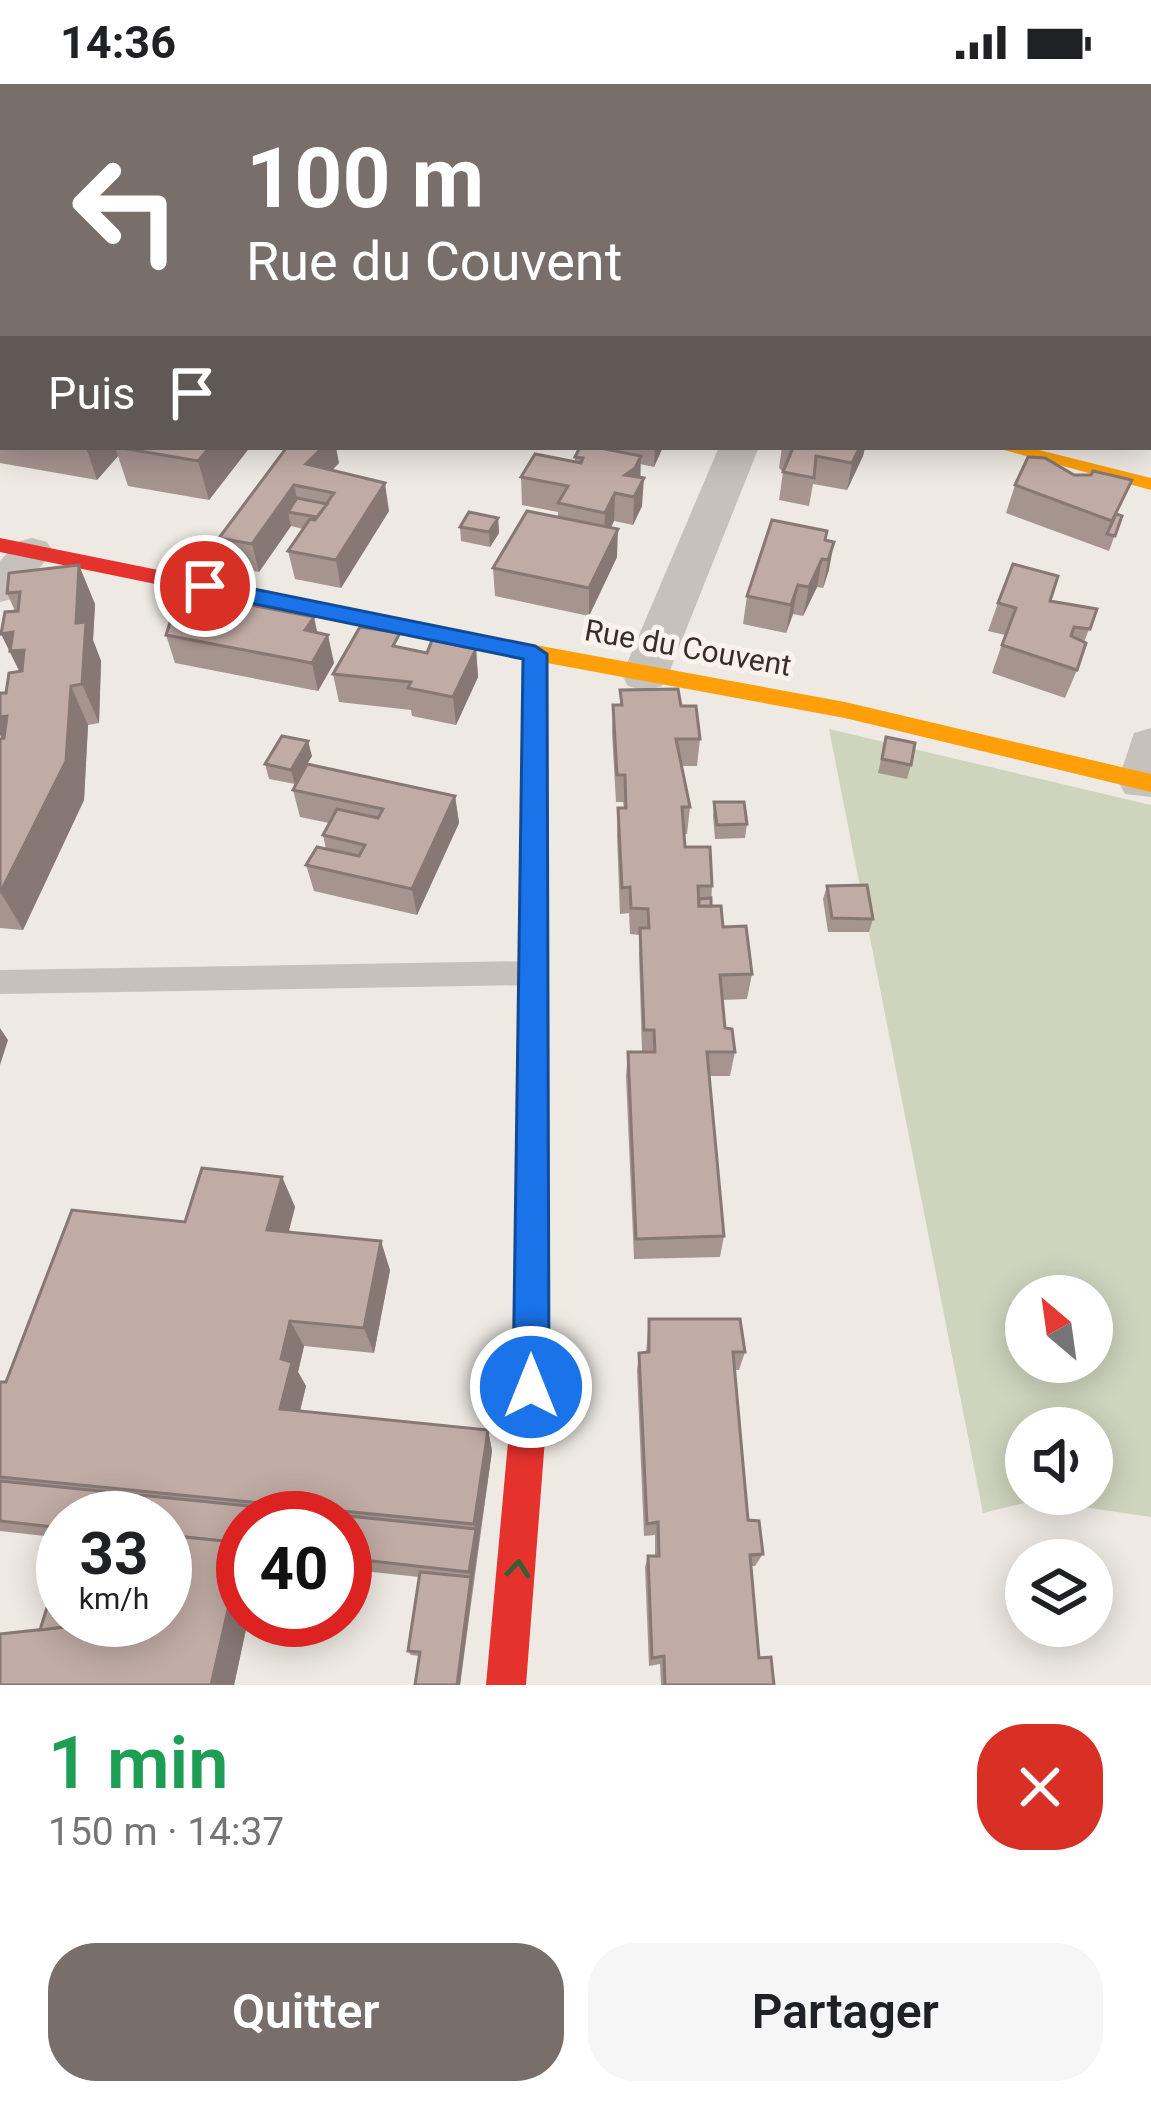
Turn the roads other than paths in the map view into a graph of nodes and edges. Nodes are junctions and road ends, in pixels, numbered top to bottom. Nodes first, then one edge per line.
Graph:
1 (738, 450) edge
2 (1016, 450) edge
3 (1151, 484) edge
4 (16, 548) edge
5 (0, 588) edge
6 (535, 654) junction
7 (645, 674) junction
8 (1148, 770) edge
9 (532, 973) junction
10 (0, 982) edge
11 (506, 1685) edge

1 - 7 street
2 - 3 street
4 - 5 street
4 - 6 street, Rue du Couvent
6 - 7 street, Rue du Couvent
6 - 9 street
7 - 8 street, Rue du Couvent
9 - 10 lane
11 -> 9 street

